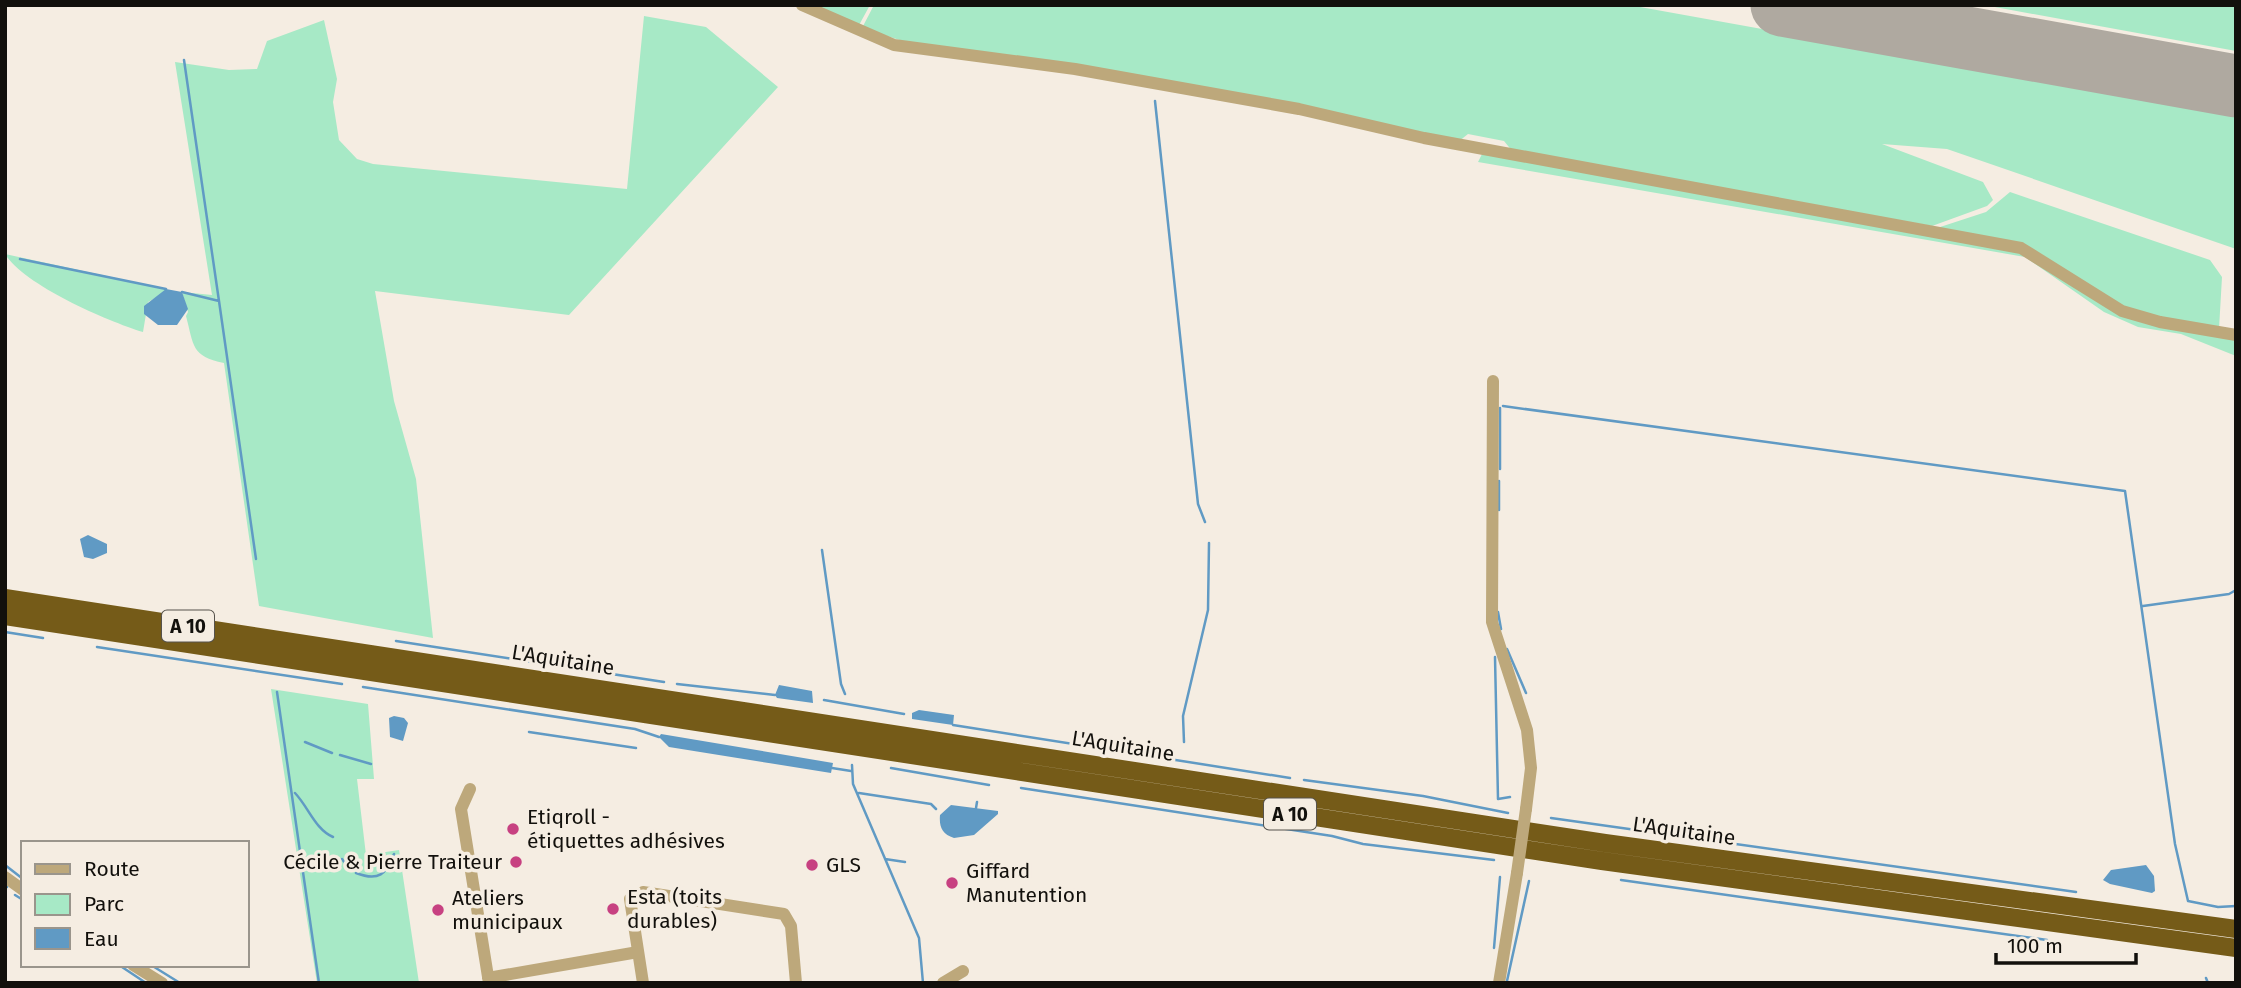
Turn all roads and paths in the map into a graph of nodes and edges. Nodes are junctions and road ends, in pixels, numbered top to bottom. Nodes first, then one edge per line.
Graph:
1 (802, 5) edge
2 (2236, 335) edge
3 (1493, 381) dead end
4 (5, 598) edge
5 (5, 616) edge
6 (470, 789) dead end
7 (5, 877) edge
8 (21, 889) edge
9 (2236, 929) edge
10 (2236, 948) edge
11 (638, 952) junction
12 (136, 967) edge
13 (963, 971) dead end
14 (489, 980) edge
15 (162, 983) edge
16 (643, 983) edge
17 (796, 983) edge
18 (943, 983) edge
19 (1499, 983) edge

1 - 2 street
3 - 19 street, bridge
4 - 9 highway, L'Aquitaine / A 10
5 - 10 highway, L'Aquitaine / A 10
6 - 14 street
7 - 8 street
11 - 14 street
11 - 16 street
11 - 17 street
12 - 15 street
13 - 18 street

